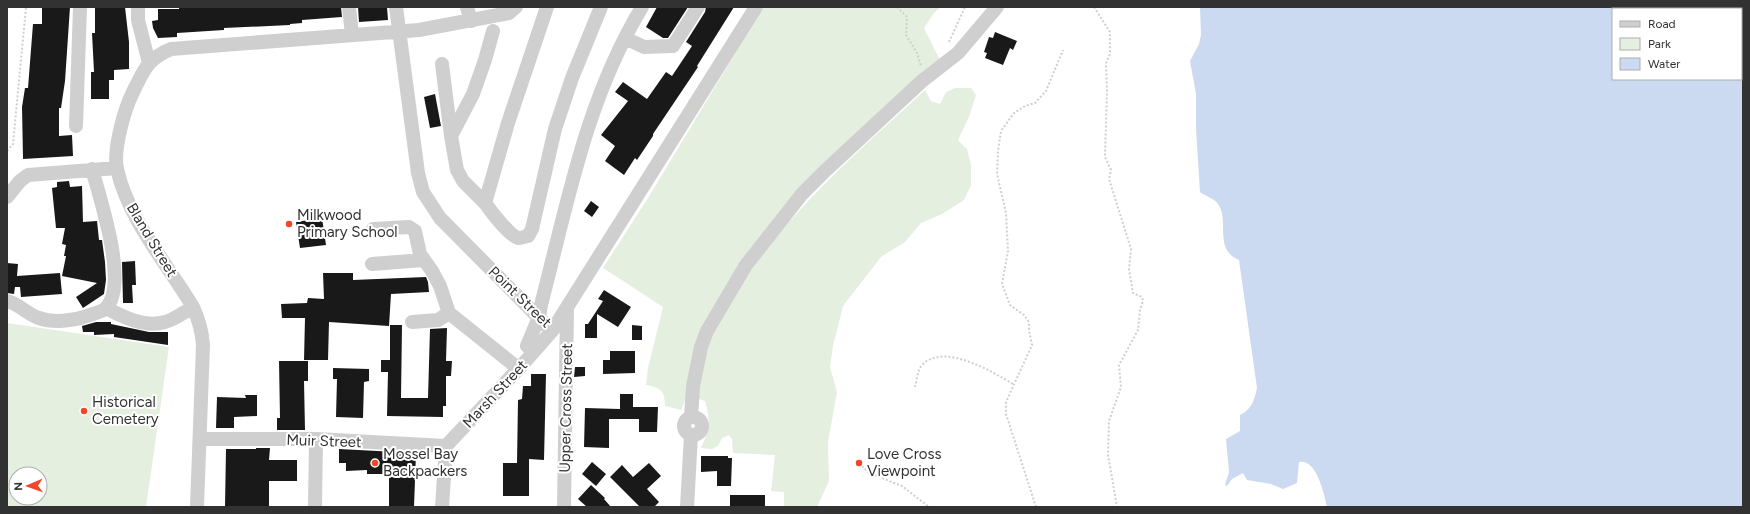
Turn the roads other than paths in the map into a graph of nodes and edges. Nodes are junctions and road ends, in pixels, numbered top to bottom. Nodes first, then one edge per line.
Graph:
1 (80, 7) edge
2 (138, 7) edge
3 (349, 7) edge
4 (396, 7) edge
5 (467, 7) edge
6 (516, 7) edge
7 (547, 7) edge
8 (601, 7) edge
9 (642, 7) edge
10 (698, 7) edge
11 (756, 7) edge
12 (997, 7) edge
13 (471, 21) junction
14 (493, 31) dead end
15 (400, 32) junction
16 (352, 35) junction
17 (625, 38) junction
18 (149, 63) junction
19 (442, 64) dead end
20 (76, 126) dead end
21 (452, 136) junction
22 (117, 168) junction
23 (92, 169) junction
24 (7, 197) edge
25 (485, 203) junction
26 (372, 229) dead end
27 (423, 260) junction
28 (372, 264) dead end
29 (7, 301) edge
30 (526, 305) junction
31 (193, 307) junction
32 (106, 308) junction
33 (567, 309) junction
34 (449, 313) junction
35 (539, 317) junction
36 (412, 322) dead end
37 (552, 331) junction
38 (527, 346) junction
39 (521, 366) junction
40 (201, 439) junction
41 (316, 439) junction
42 (446, 446) junction
43 (197, 507) edge
44 (315, 507) edge
45 (442, 507) edge
46 (564, 507) edge
47 (687, 507) edge

1 - 20 street
2 - 18 street
3 - 16 street
4 - 15 street, Point Street
5 - 13 street
6 - 13 street, Bland Street
7 - 25 street
8 - 25 street
9 - 17 street
10 - 17 street
11 - 33 street, Point Street
12 - 47 street
13 - 15 street, Bland Street
14 - 21 street
15 - 16 street, Bland Street
15 - 30 street, Point Street
16 - 18 street, Bland Street
17 - 35 street
18 - 22 street, Bland Street
19 - 21 street
21 - 25 street
22 - 23 street
22 - 31 street, Bland Street
23 - 24 street
23 - 32 street
26 - 27 street
27 - 28 street
27 - 34 street
29 - 32 street
30 - 35 street, Point Street
30 - 38 street
31 - 32 street
31 - 40 street, Bland Street
33 - 37 street, Point Street
33 - 46 street, Upper Cross Street
34 - 36 street
34 - 39 street
35 - 37 street, Point Street
35 - 38 street
37 - 39 street, Marsh Street
38 - 39 street, Point Street
39 - 42 street, Marsh Street
40 - 41 street, Muir Street
40 - 43 street, Bland Street
41 - 42 street, Muir Street
41 - 44 street
42 - 45 street

